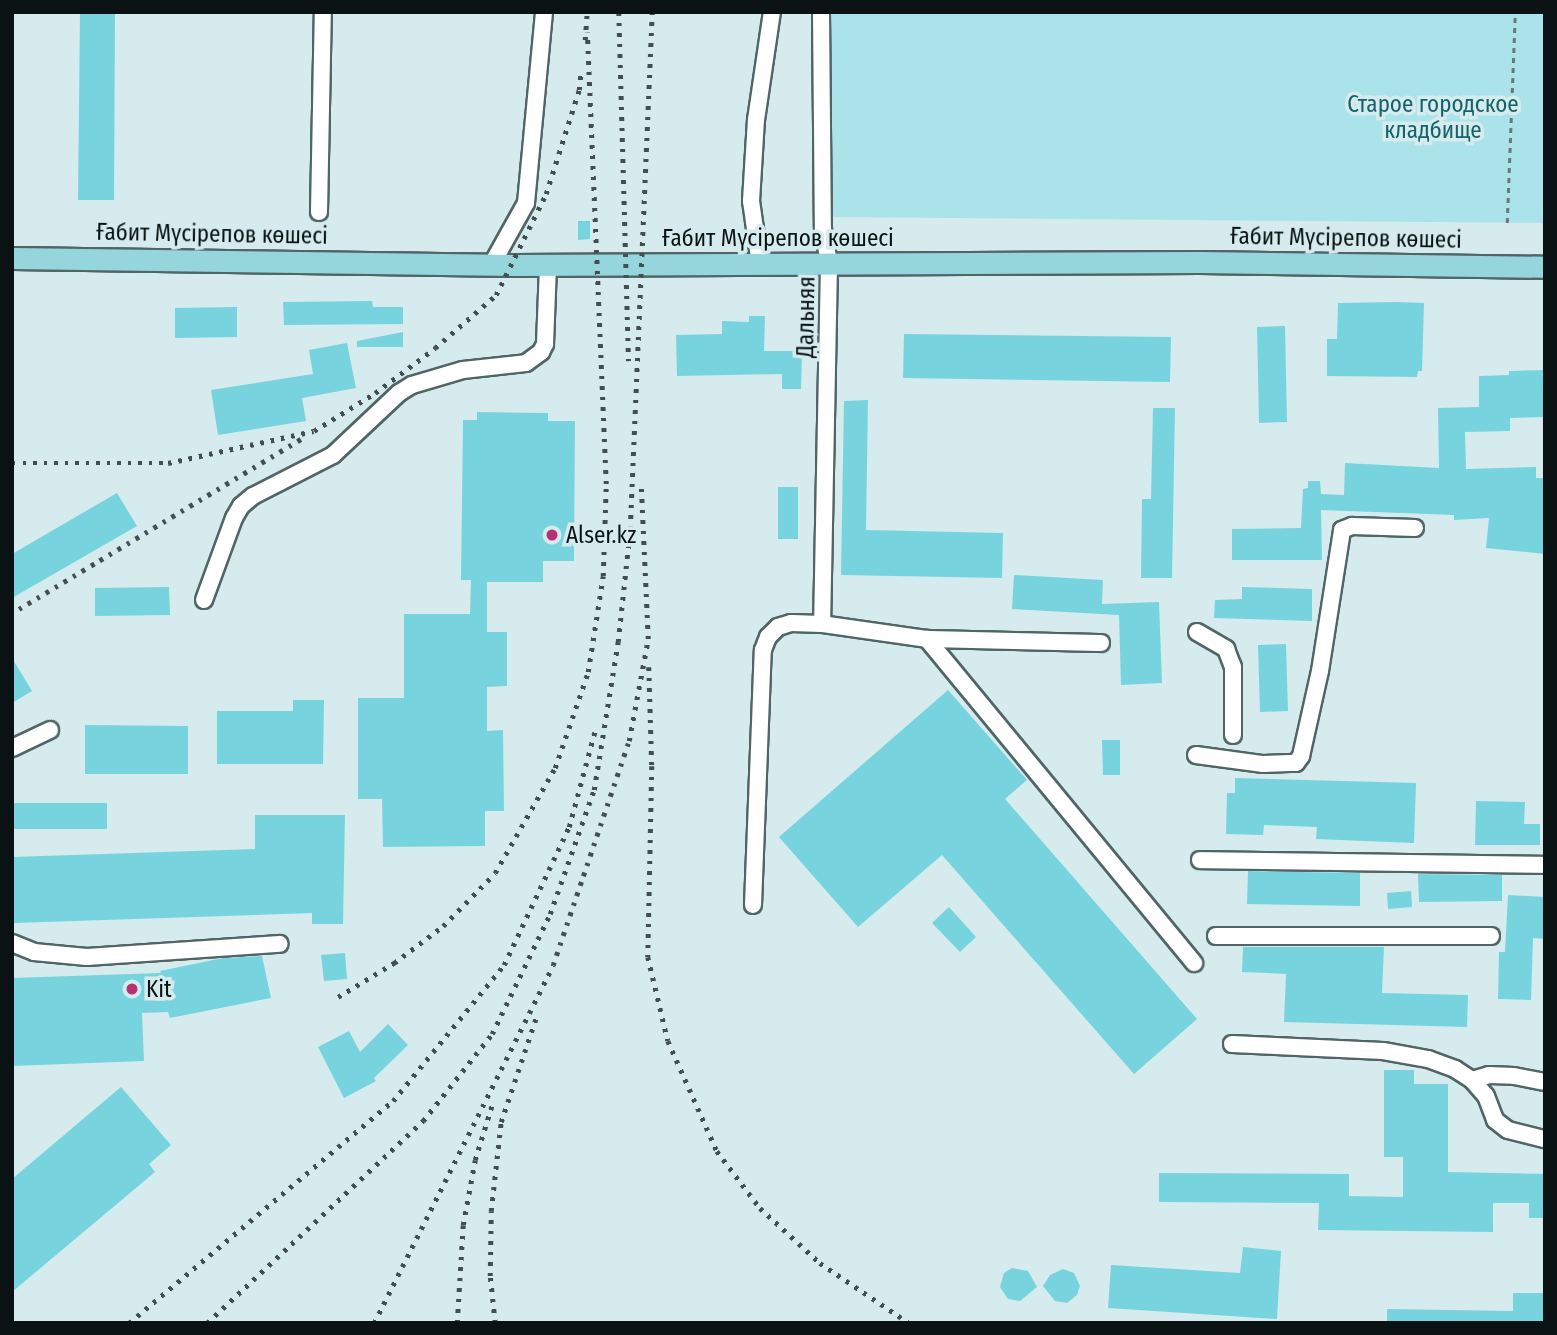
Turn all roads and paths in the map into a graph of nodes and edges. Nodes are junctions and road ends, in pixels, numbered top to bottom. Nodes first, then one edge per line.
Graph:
1 (323, 12) edge
2 (544, 12) edge
3 (772, 12) edge
4 (821, 12) edge
5 (1515, 12) edge
6 (319, 212) dead end
7 (1507, 223) dead end
8 (12, 258) edge
9 (492, 264) junction
10 (760, 264) junction
11 (830, 264) junction
12 (548, 265) junction
13 (1545, 267) edge
14 (1415, 528) dead end
15 (204, 600) dead end
16 (822, 624) junction
17 (1197, 632) dead end
18 (927, 639) junction
19 (1101, 643) dead end
20 (50, 730) dead end
21 (1233, 735) dead end
22 (12, 748) edge
23 (1196, 755) dead end
24 (1200, 860) dead end
25 (1545, 864) edge
26 (753, 905) dead end
27 (1216, 936) dead end
28 (1491, 936) dead end
29 (12, 943) edge
30 (280, 944) dead end
31 (1194, 963) dead end
32 (1232, 1044) dead end
33 (1472, 1080) junction
34 (1545, 1083) edge
35 (1545, 1139) edge

1 - 6 lane
2 - 9 lane
3 - 10 lane
4 - 11 lane, Дальняя
5 - 7 path
8 - 9 main road, Ғабит Мүсірепов көшесі
9 - 12 main road, Ғабит Мүсірепов көшесі
10 - 11 main road, Ғабит Мүсірепов көшесі
10 - 12 main road, Ғабит Мүсірепов көшесі
11 - 13 main road, Ғабит Мүсірепов көшесі
11 - 16 lane, Дальняя
12 - 15 lane
14 - 23 lane
16 - 18 lane
16 - 26 lane
17 - 21 lane
18 - 19 lane
18 - 31 lane
20 - 22 lane
24 - 25 lane
27 - 28 lane
29 - 30 lane
32 - 33 lane
33 - 34 lane
33 - 35 lane

